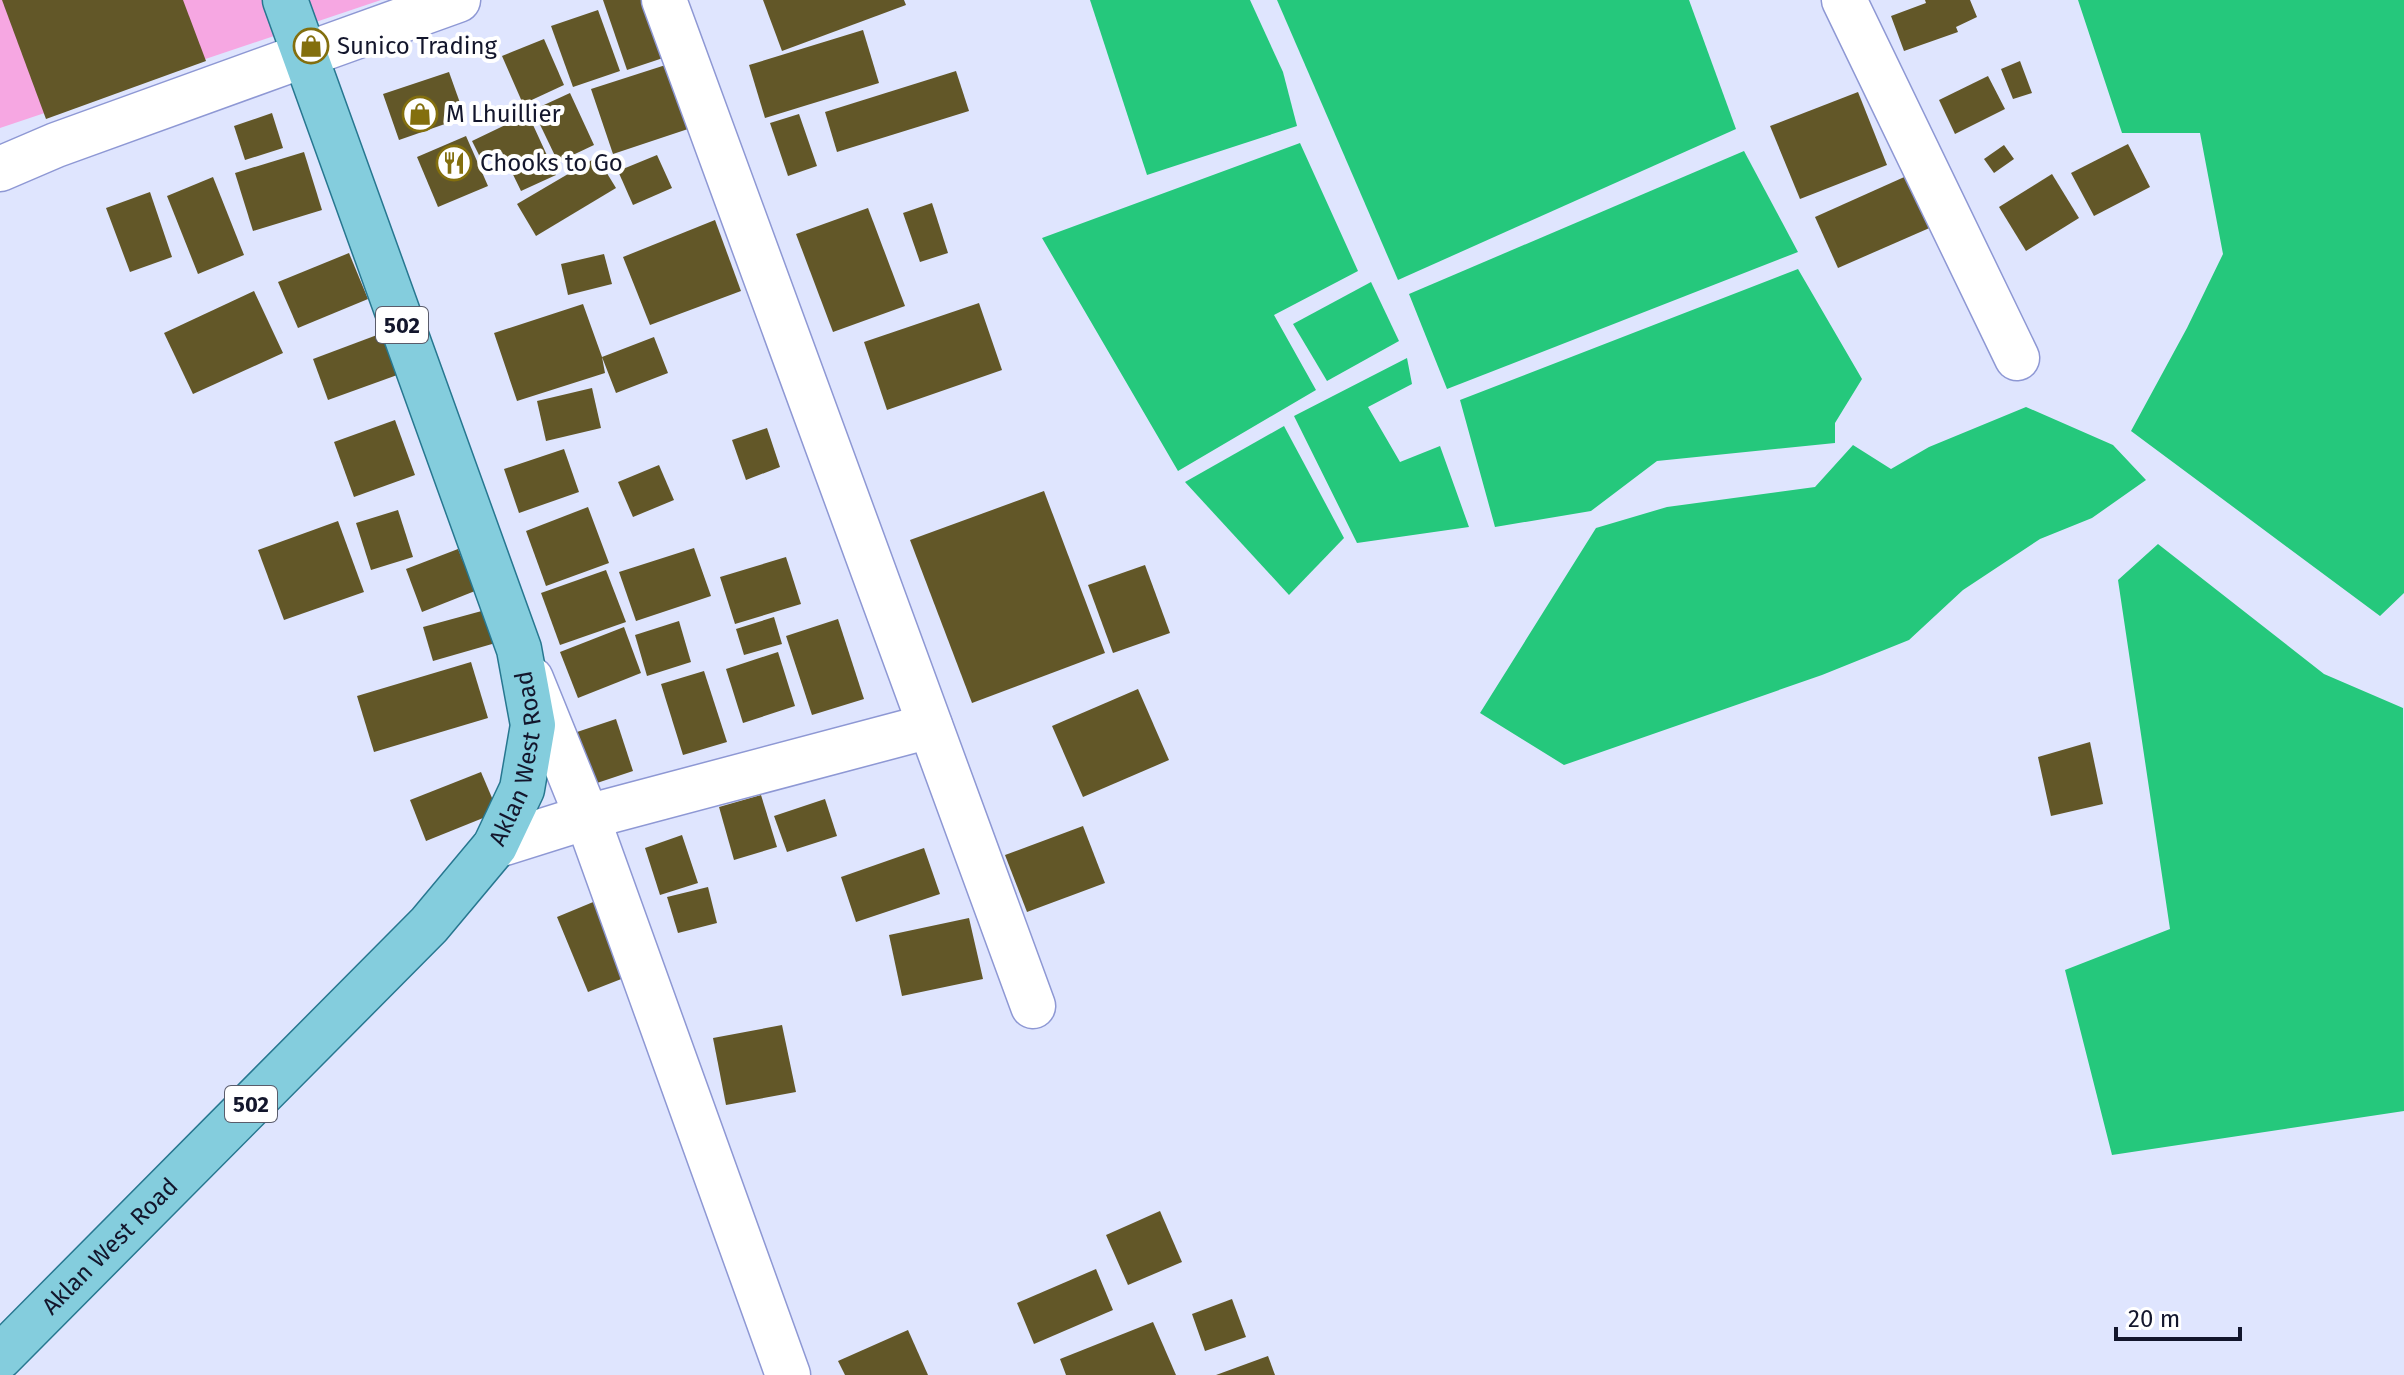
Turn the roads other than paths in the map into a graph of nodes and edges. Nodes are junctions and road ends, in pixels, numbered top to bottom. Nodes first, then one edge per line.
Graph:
1 (285, 0) edge
2 (458, 0) edge
3 (664, 0) edge
4 (1844, 0) edge
5 (305, 55) junction
6 (0, 169) edge
7 (2017, 358) dead end
8 (519, 649) junction
9 (930, 726) junction
10 (587, 817) junction
11 (495, 846) junction
12 (1033, 1006) dead end
13 (0, 1357) edge
14 (788, 1375) edge

1 - 5 main road, Aklan West Road / 502
2 - 5 street
3 - 9 street
4 - 7 street
5 - 6 street
5 - 8 main road, Aklan West Road / 502
8 - 10 street
8 - 11 main road, Aklan West Road / 502
9 - 10 street
9 - 12 street
10 - 11 street
10 - 14 street
11 - 13 main road, Aklan West Road / 502

